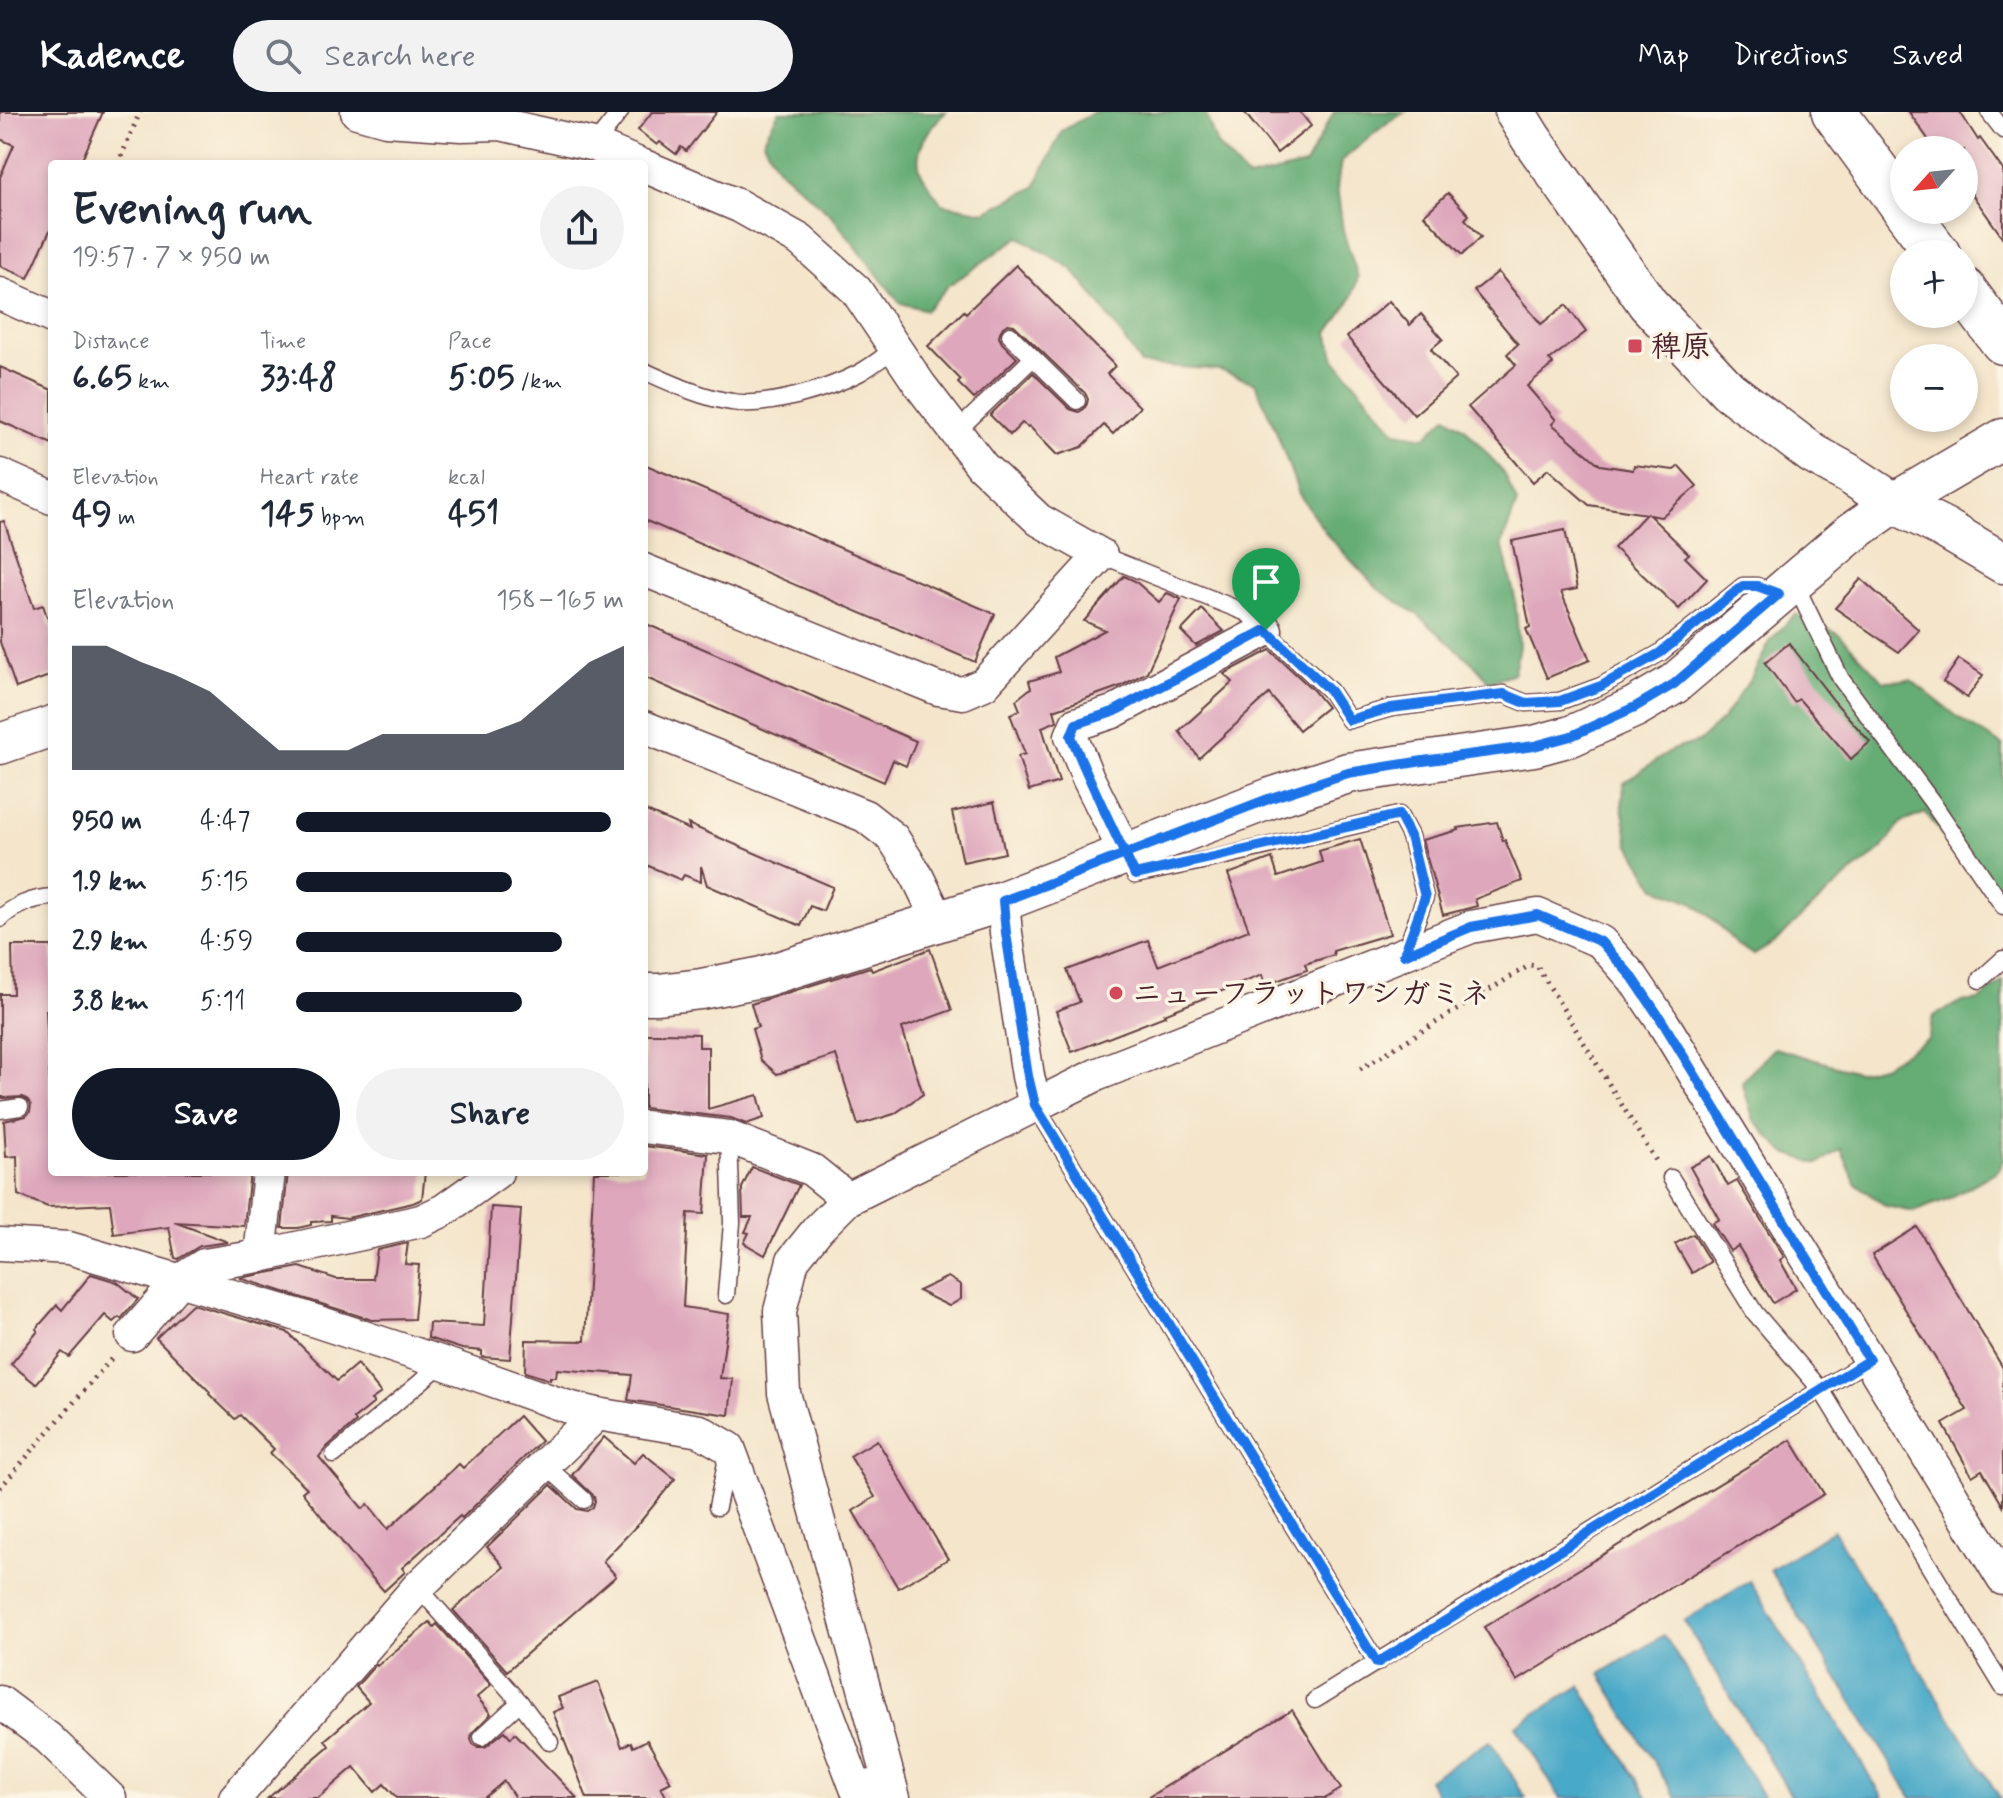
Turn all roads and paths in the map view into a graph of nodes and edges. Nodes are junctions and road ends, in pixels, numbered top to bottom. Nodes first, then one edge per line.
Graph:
1 (140, 112) edge
2 (357, 112) edge
3 (620, 112) edge
4 (1515, 112) edge
5 (1834, 112) edge
6 (1989, 112) edge
7 (462, 119) edge
8 (2003, 130) edge
9 (594, 145) junction
10 (120, 160) edge
11 (629, 160) edge
12 (648, 168) edge
13 (1890, 189) edge
14 (0, 294) edge
15 (1978, 309) edge
16 (48, 315) edge
17 (1010, 335) dead end
18 (2003, 342) edge
19 (895, 348) junction
20 (1033, 358) junction
21 (648, 373) edge
22 (1077, 401) dead end
23 (956, 432) junction
24 (2003, 439) edge
25 (0, 475) edge
26 (48, 496) edge
27 (1894, 503) junction
28 (1101, 555) junction
29 (2003, 563) edge
30 (648, 572) edge
31 (1786, 588) junction
32 (1266, 630) junction
33 (48, 727) edge
34 (648, 729) edge
35 (0, 744) edge
36 (1126, 854) junction
37 (48, 897) edge
38 (1003, 901) junction
39 (2003, 906) edge
40 (0, 919) edge
41 (939, 921) junction
42 (1404, 955) junction
43 (2003, 959) edge
44 (1980, 980) dead end
45 (648, 994) edge
46 (1360, 1069) dead end
47 (1035, 1105) junction
48 (20, 1107) dead end
49 (0, 1110) edge
50 (648, 1127) edge
51 (729, 1137) junction
52 (269, 1176) edge
53 (491, 1176) edge
54 (1671, 1178) joint
55 (848, 1199) junction
56 (0, 1244) edge
57 (260, 1256) junction
58 (179, 1281) junction
59 (726, 1295) dead end
60 (132, 1335) joint
61 (1869, 1360) junction
62 (443, 1363) junction
63 (1822, 1391) junction
64 (597, 1414) junction
65 (729, 1448) junction
66 (334, 1455) dead end
67 (545, 1465) junction
68 (0, 1488) edge
69 (584, 1500) dead end
70 (717, 1507) dead end
71 (2003, 1579) edge
72 (418, 1587) junction
73 (1377, 1663) junction
74 (2003, 1687) edge
75 (1315, 1700) dead end
76 (0, 1702) edge
77 (520, 1702) junction
78 (482, 1737) dead end
79 (550, 1742) dead end
80 (892, 1791) edge
81 (110, 1798) edge
82 (235, 1798) edge

1 - 10 path
2 - 7 street
3 - 9 lane
4 - 27 street
5 - 13 main road
6 - 8 lane
7 - 9 street
9 - 11 street
12 - 19 street
14 - 16 street
15 - 18 main road
17 - 20 lane
19 - 21 lane
19 - 23 street
20 - 22 lane
20 - 23 lane
23 - 28 street
24 - 27 street
25 - 26 street
27 - 29 street
27 - 31 street
28 - 30 street
28 - 32 lane
31 - 32 lane
31 - 36 street
31 - 39 lane
32 - 36 street
33 - 35 street
34 - 41 street
36 - 38 street
36 - 42 lane
37 - 40 lane
38 - 41 street
38 - 47 street
41 - 45 street
42 - 47 street
42 - 61 street
43 - 44 lane
46 - 54 path
47 - 55 street
47 - 73 lane
48 - 49 lane
50 - 51 street
51 - 55 street
51 - 59 lane
52 - 57 street
53 - 57 street
54 - 63 lane
55 - 80 street
56 - 58 street
57 - 58 street
58 - 60 street
58 - 62 street
60 - 68 path
61 - 63 lane
61 - 71 street
62 - 64 street
62 - 66 lane
63 - 73 lane
63 - 74 lane
64 - 65 street
64 - 67 street
65 - 70 lane
65 - 80 street
67 - 69 lane
67 - 72 street
72 - 77 lane
72 - 82 street
73 - 75 lane
76 - 81 street
77 - 78 lane
77 - 79 lane

